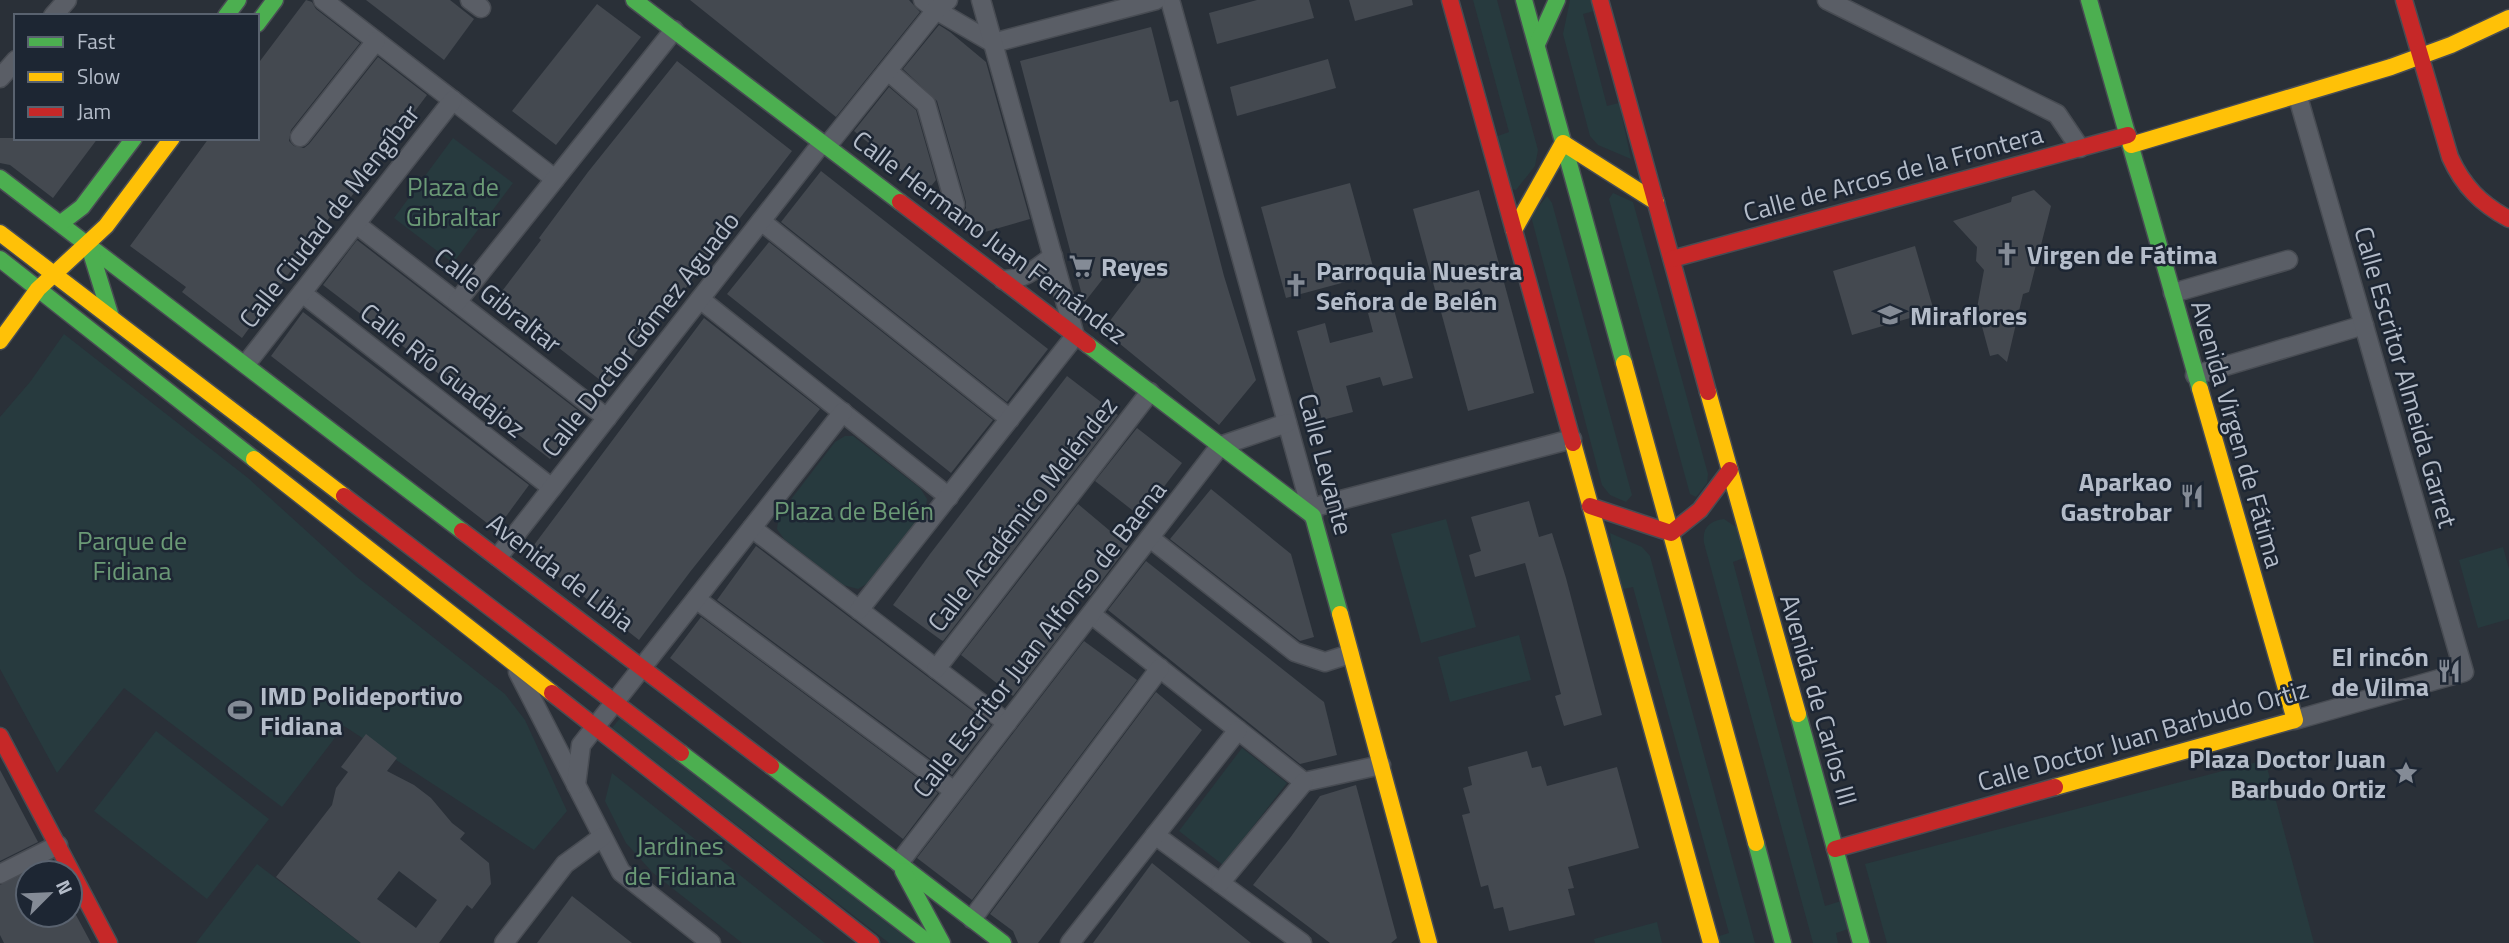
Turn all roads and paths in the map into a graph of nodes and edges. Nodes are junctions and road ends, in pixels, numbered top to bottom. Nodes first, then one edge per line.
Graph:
1 (67, 0) edge
2 (275, 0) edge
3 (323, 0) edge
4 (634, 0) edge
5 (981, 0) edge
6 (1156, 0) edge
7 (1170, 0) edge
8 (1450, 0) edge
9 (1524, 0) edge
10 (1557, 0) edge
11 (1600, 0) edge
12 (1827, 0) edge
13 (2089, 0) edge
14 (2404, 0) edge
15 (936, 3) edge
16 (1091, 8) edge
17 (56, 14) edge
18 (2509, 18) edge
19 (259, 21) edge
20 (674, 30) junction
21 (376, 40) junction
22 (993, 43) junction
23 (1536, 44) junction
24 (2420, 58) junction
25 (14, 62) edge
26 (888, 71) junction
27 (0, 78) edge
28 (2298, 97) junction
29 (453, 100) junction
30 (300, 137) dead end
31 (132, 140) edge
32 (170, 140) edge
33 (2129, 140) junction
34 (1563, 143) junction
35 (824, 145) junction
36 (2080, 148) junction
37 (0, 178) edge
38 (555, 179) junction
39 (1656, 202) junction
40 (955, 205) dead end
41 (2509, 219) edge
42 (761, 221) junction
43 (61, 223) junction
44 (356, 224) junction
45 (1514, 230) junction
46 (0, 233) edge
47 (88, 243) junction
48 (1053, 256) junction
49 (0, 259) edge
50 (1672, 259) junction
51 (2288, 260) dead end
52 (54, 275) junction
53 (1003, 281) junction
54 (38, 289) junction
55 (302, 293) junction
56 (2173, 293) junction
57 (700, 299) junction
58 (457, 302) junction
59 (111, 317) junction
60 (2364, 325) junction
61 (1075, 336) junction
62 (0, 341) edge
63 (246, 364) junction
64 (2195, 375) junction
65 (1150, 392) junction
66 (843, 412) junction
67 (607, 418) junction
68 (1010, 419) junction
69 (1287, 423) junction
70 (1572, 439) junction
71 (1220, 446) junction
72 (1730, 470) junction
73 (552, 488) junction
74 (949, 497) junction
75 (1590, 506) junction
76 (1312, 512) junction
77 (752, 528) junction
78 (1671, 533) junction
79 (1150, 538) junction
80 (498, 557) junction
81 (696, 599) junction
82 (859, 610) junction
83 (1091, 614) junction
84 (1350, 654) junction
85 (513, 663) junction
86 (642, 667) junction
87 (1160, 668) junction
88 (936, 669) junction
89 (2464, 672) joint
90 (614, 703) junction
91 (2295, 720) junction
92 (1007, 723) junction
93 (595, 727) junction
94 (1238, 730) junction
95 (0, 736) edge
96 (1381, 765) junction
97 (1304, 782) junction
98 (576, 785) junction
99 (954, 791) junction
100 (1155, 835) junction
101 (602, 837) junction
102 (58, 845) junction
103 (1835, 849) junction
104 (899, 863) junction
105 (0, 874) edge
106 (1220, 883) junction
107 (972, 919) junction
108 (109, 943) edge
109 (503, 943) edge
110 (711, 943) edge
111 (871, 943) edge
112 (929, 943) edge
113 (942, 943) edge
114 (1003, 943) edge
115 (1070, 943) edge
116 (1302, 943) edge
117 (1429, 943) edge
118 (1711, 943) edge
119 (1783, 943) edge
120 (1861, 943) edge

1 - 17 street
2 - 19 street
3 - 21 street
4 - 20 street, Calle Hermano Juan Fernández
5 - 22 street
6 - 16 street
7 - 69 street, Calle Levante
8 - 45 street
9 - 23 street
10 - 23 street
11 - 39 street, Avenida de Carlos III
12 - 36 street
13 - 33 street, Avenida Virgen de Fátima
14 - 24 street
15 - 22 street
15 - 26 street, Calle Doctor Gómez Aguado
16 - 22 street
18 - 24 street, Calle de Arcos de la Frontera
20 - 35 street, Calle Hermano Juan Fernández
20 - 38 street
21 - 29 street
21 - 30 street
22 - 48 street
23 - 34 street
24 - 28 street, Calle de Arcos de la Frontera
24 - 41 street
25 - 27 street
26 - 35 street, Calle Doctor Gómez Aguado
26 - 40 street
28 - 33 street, Calle de Arcos de la Frontera
28 - 60 street, Calle Escritor Almeida Garret
29 - 38 street
29 - 44 street, Calle Ciudad de Mengíbar
31 - 43 street
32 - 47 street
33 - 36 street, Calle de Arcos de la Frontera
33 - 56 street, Avenida Virgen de Fátima
34 - 39 street
34 - 45 street
34 - 78 street
35 - 42 street, Calle Doctor Gómez Aguado
35 - 53 street, Calle Hermano Juan Fernández
36 - 50 street, Calle de Arcos de la Frontera
37 - 43 street, Avenida de Libia
38 - 58 street
39 - 50 street, Avenida de Carlos III
42 - 57 street, Calle Doctor Gómez Aguado
42 - 68 street
43 - 47 street, Avenida de Libia
44 - 55 street, Calle Ciudad de Mengíbar
44 - 58 street, Calle Gibraltar
45 - 70 street
46 - 52 street
47 - 52 street
47 - 59 street
47 - 63 street, Avenida de Libia
48 - 53 street
48 - 61 street
49 - 54 street
50 - 72 street, Avenida de Carlos III
51 - 56 street
52 - 54 street
52 - 59 street
53 - 61 street, Calle Hermano Juan Fernández
54 - 62 street
54 - 85 street
55 - 63 street, Calle Ciudad de Mengíbar
55 - 73 street, Calle Río Guadajoz
56 - 64 street, Avenida Virgen de Fátima
57 - 66 street
57 - 67 street, Calle Doctor Gómez Aguado
58 - 67 street, Calle Gibraltar
59 - 90 street
60 - 64 street
60 - 89 street, Calle Escritor Almeida Garret
61 - 65 street, Calle Hermano Juan Fernández
61 - 68 street
63 - 80 street, Avenida de Libia
64 - 91 street, Avenida Virgen de Fátima
65 - 71 street, Calle Hermano Juan Fernández
65 - 88 street, Calle Académico Meléndez
66 - 74 street
66 - 77 street
67 - 73 street, Calle Doctor Gómez Aguado
68 - 74 street
69 - 71 street
69 - 76 street, Calle Levante
70 - 75 street
70 - 76 street
71 - 76 street, Calle Hermano Juan Fernández
71 - 79 street, Calle Escritor Juan Alfonso de Baena
72 - 78 street
72 - 103 street, Avenida de Carlos III
73 - 80 street, Calle Doctor Gómez Aguado
74 - 82 street
75 - 78 street
75 - 118 street
76 - 84 street, Calle Levante
77 - 81 street
77 - 82 street
78 - 119 street
79 - 83 street, Calle Escritor Juan Alfonso de Baena
79 - 84 street
80 - 86 street, Avenida de Libia
81 - 86 street
81 - 99 street
82 - 88 street
83 - 87 street
83 - 92 street, Calle Escritor Juan Alfonso de Baena
84 - 96 street, Calle Levante
85 - 93 street
85 - 98 street
86 - 90 street
86 - 104 street, Avenida de Libia
87 - 94 street
87 - 107 street
88 - 92 street
89 - 91 street, Calle Doctor Juan Barbudo Ortiz
90 - 93 street
90 - 112 street
91 - 103 street, Calle Doctor Juan Barbudo Ortiz
92 - 99 street, Calle Escritor Juan Alfonso de Baena
93 - 98 street
93 - 111 street
94 - 97 street
94 - 100 street
95 - 102 street
96 - 97 street
96 - 117 street, Calle Levante
97 - 106 street
98 - 101 street
99 - 104 street, Calle Escritor Juan Alfonso de Baena
100 - 106 street
100 - 115 street
101 - 109 street
101 - 110 street
102 - 105 street
102 - 108 street
103 - 120 street, Avenida de Carlos III
104 - 107 street, Avenida de Libia
104 - 113 street
106 - 116 street
107 - 114 street, Avenida de Libia

